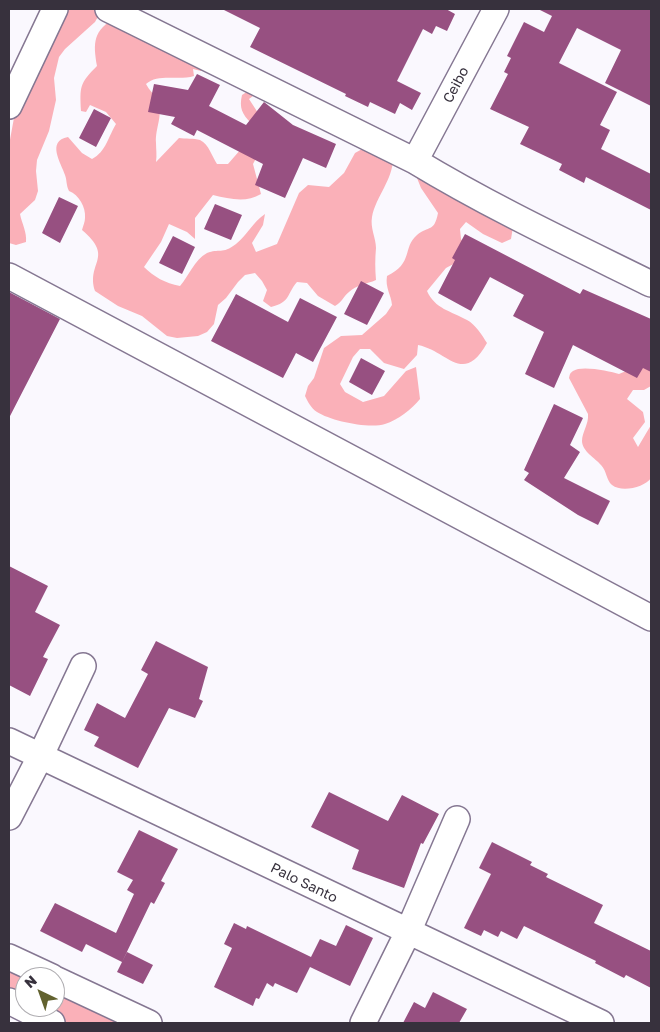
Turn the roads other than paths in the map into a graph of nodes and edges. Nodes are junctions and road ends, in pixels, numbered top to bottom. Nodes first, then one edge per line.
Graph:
1 (55, 9) edge
2 (108, 9) edge
3 (496, 9) edge
4 (9, 106) edge
5 (416, 160) junction
6 (9, 276) edge
7 (651, 284) edge
8 (651, 618) edge
9 (83, 666) dead end
10 (9, 741) edge
11 (40, 757) junction
12 (9, 817) edge
13 (457, 819) dead end
14 (408, 932) junction
15 (9, 957) edge
16 (30, 967) edge
17 (65, 984) edge
18 (9, 1001) edge
19 (52, 1023) edge
20 (149, 1023) edge
21 (363, 1023) edge
22 (601, 1023) edge

1 - 4 street
2 - 5 street
3 - 5 street, Ceibo
5 - 7 street
6 - 8 street
9 - 11 street
10 - 11 street, Palo Santo
11 - 12 street
11 - 14 street, Palo Santo
13 - 14 street
14 - 21 street
14 - 22 street, Palo Santo
15 - 16 street
17 - 20 street
18 - 19 street

